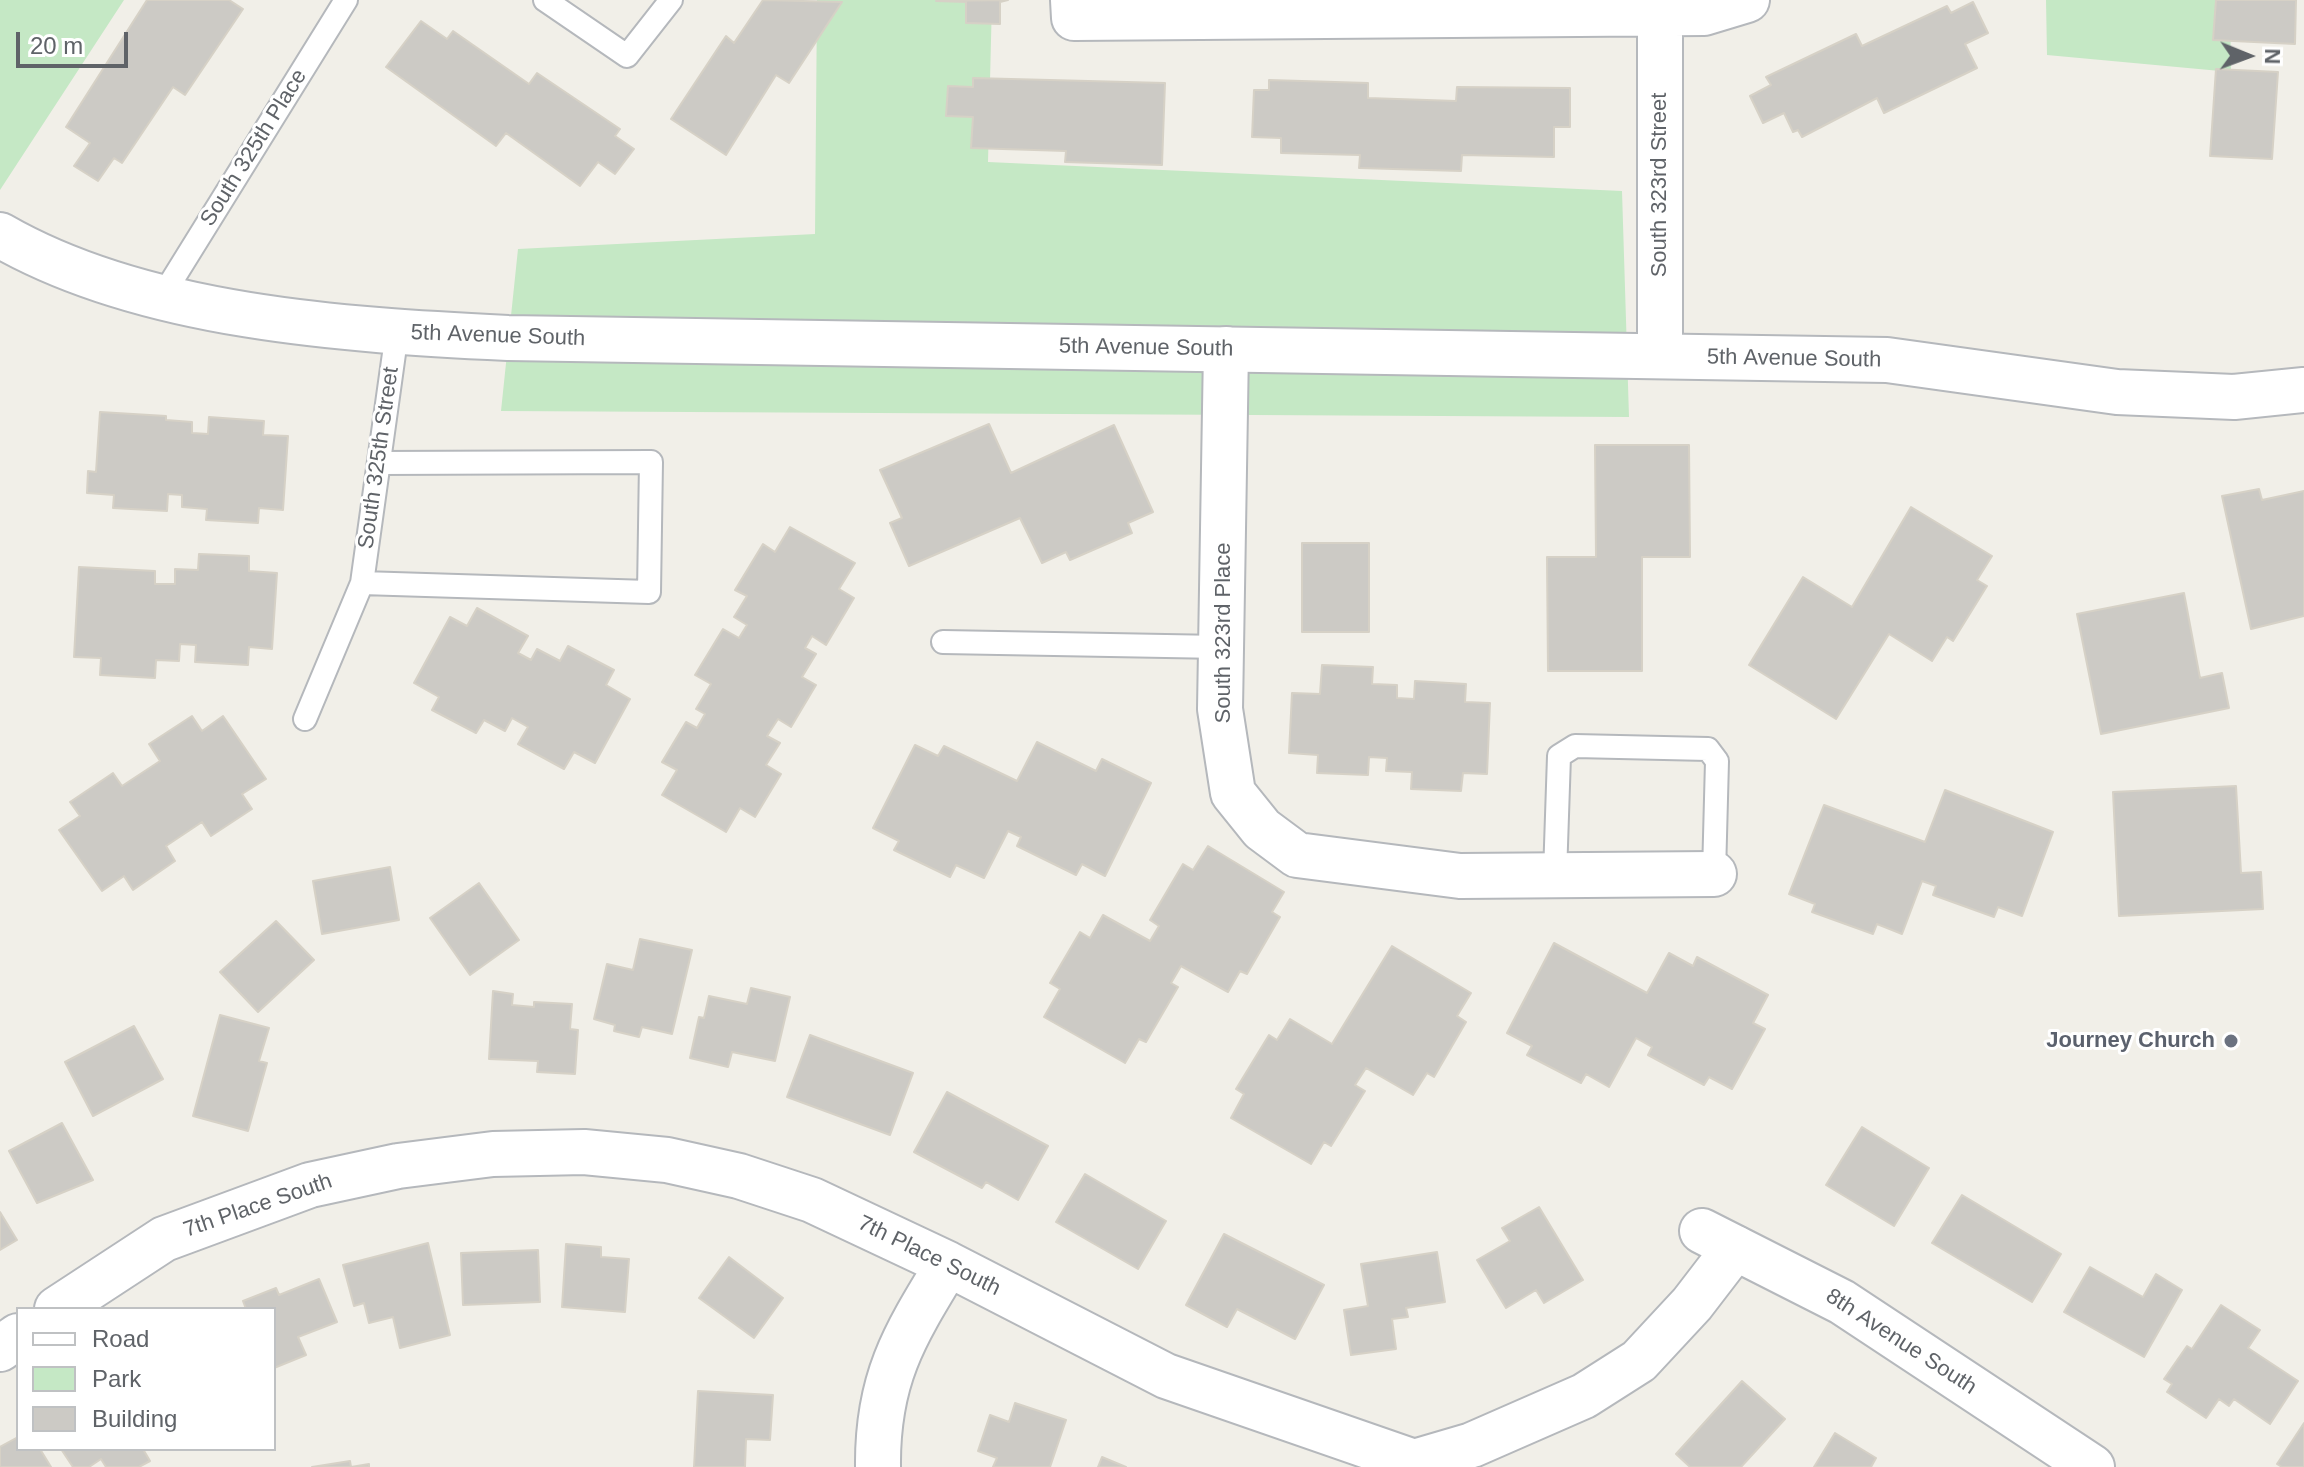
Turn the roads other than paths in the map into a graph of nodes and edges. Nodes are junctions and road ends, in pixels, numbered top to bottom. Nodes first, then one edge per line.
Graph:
1 (346, 0) edge
2 (545, 0) edge
3 (671, 0) edge
4 (1073, 0) edge
5 (1747, 0) edge
6 (1193, 9) edge
7 (1660, 14) junction
8 (0, 235) edge
9 (163, 295) junction
10 (397, 332) junction
11 (1226, 349) junction
12 (1660, 356) junction
13 (2304, 390) edge
14 (379, 463) junction
15 (362, 583) junction
16 (943, 642) dead end
17 (1221, 647) junction
18 (305, 719) dead end
19 (1714, 874) joint
20 (1555, 875) junction
21 (1718, 1240) joint
22 (948, 1264) junction
23 (60, 1307) edge
24 (1414, 1465) edge
25 (878, 1467) edge
26 (2092, 1467) edge

1 - 9 lane, South 325th Place
2 - 3 lane
4 - 6 street
5 - 7 street
6 - 7 street
7 - 12 street, South 323rd Street
8 - 9 street, 5th Avenue South
9 - 10 street, 5th Avenue South
10 - 11 street, 5th Avenue South
10 - 14 lane, South 325th Street
11 - 12 street, 5th Avenue South
11 - 17 street, South 323rd Place
12 - 13 street, 5th Avenue South
14 - 15 lane, South 325th Street
14 - 15 lane
15 - 18 lane, South 325th Street
16 - 17 lane
17 - 20 street, South 323rd Place
19 - 20 street, South 323rd Place
19 - 20 lane
21 - 24 street, 7th Place South
21 - 26 street, 8th Avenue South
22 - 23 street, 7th Place South
22 - 24 street, 7th Place South
22 - 25 street

